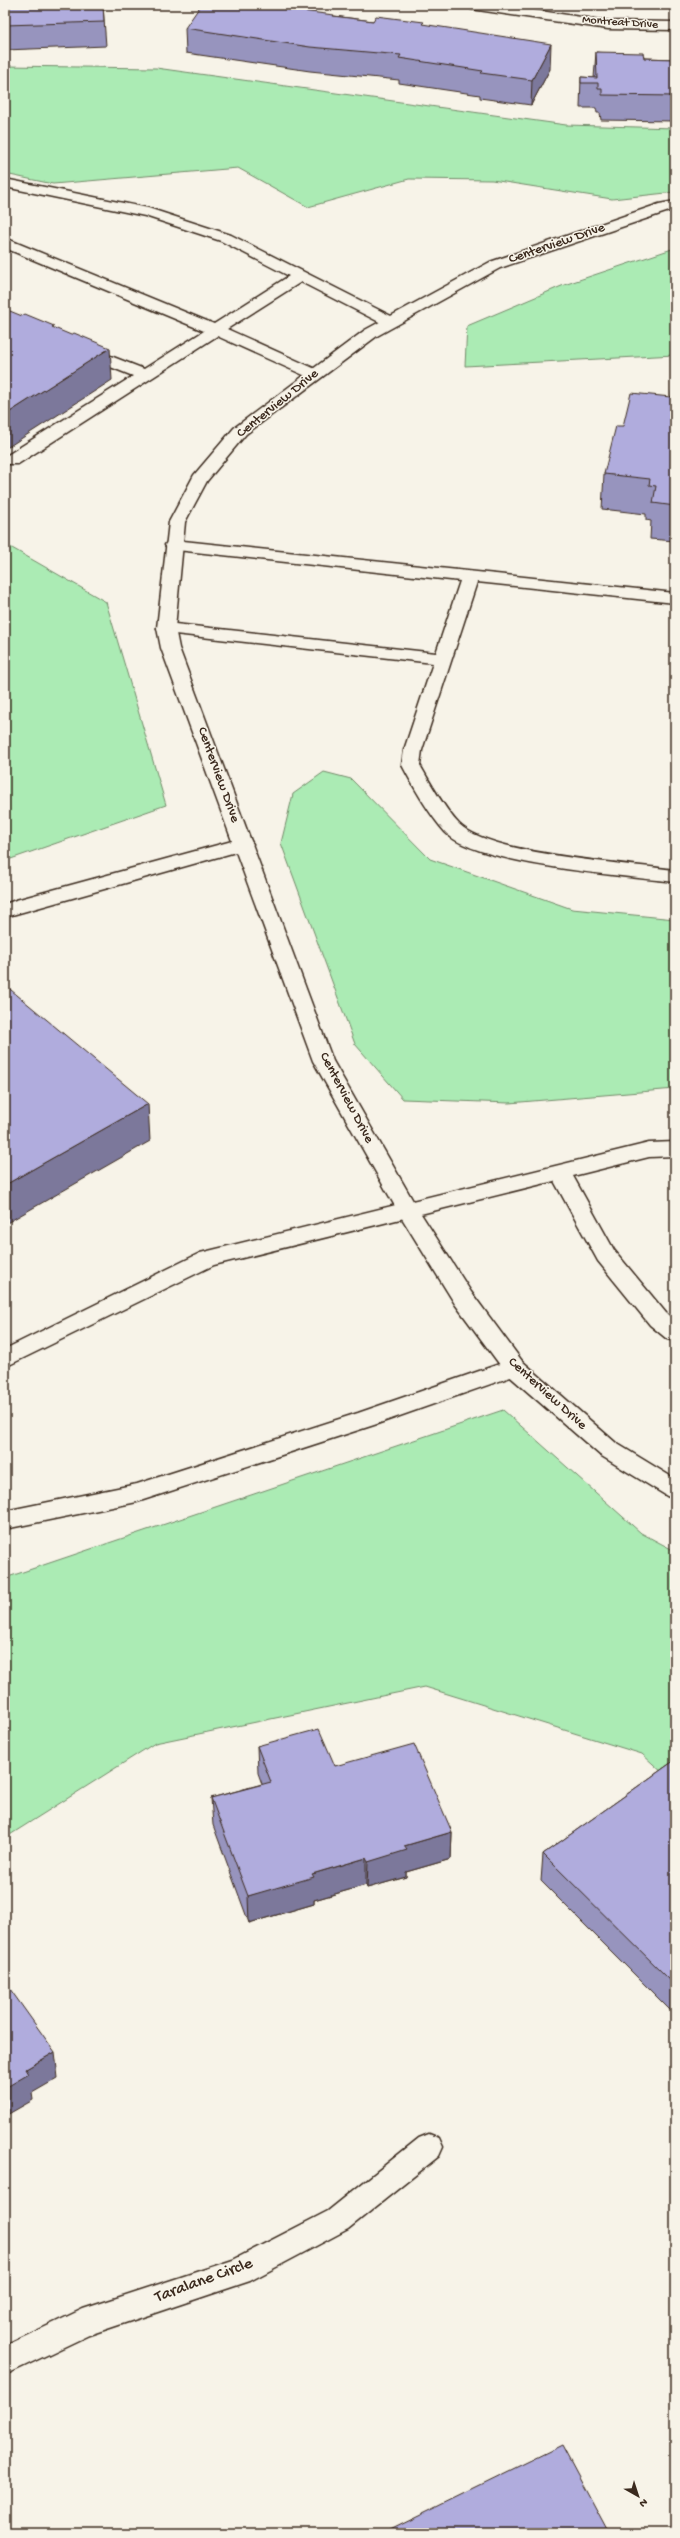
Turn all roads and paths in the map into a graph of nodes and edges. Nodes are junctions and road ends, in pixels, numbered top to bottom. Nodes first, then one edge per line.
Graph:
1 (471, 5) edge
2 (675, 26) edge
3 (5, 183) edge
4 (675, 205) edge
5 (5, 243) edge
6 (300, 276) junction
7 (391, 322) junction
8 (216, 330) junction
9 (71, 346) edge
10 (314, 374) junction
11 (145, 375) junction
12 (12, 460) dead end
13 (174, 545) junction
14 (470, 575) junction
15 (675, 598) edge
16 (166, 628) junction
17 (443, 659) junction
18 (243, 844) junction
19 (675, 876) edge
20 (5, 911) edge
21 (675, 1149) edge
22 (560, 1172) junction
23 (408, 1210) junction
24 (666, 1316) edge
25 (675, 1333) edge
26 (5, 1359) edge
27 (514, 1368) junction
28 (675, 1490) edge
29 (5, 1520) edge
30 (429, 2147) dead end
31 (5, 2362) edge

1 - 2 street, Montreat Drive
3 - 6 street
4 - 7 street, Centerview Drive
5 - 8 street
6 - 7 street
6 - 8 street
7 - 10 street, Centerview Drive
8 - 10 street
8 - 11 street
9 - 11 street
10 - 13 street, Centerview Drive
11 - 12 street
13 - 14 street
13 - 16 street, Centerview Drive
14 - 15 street
14 - 17 street
16 - 17 street
16 - 18 street, Centerview Drive
17 - 19 street
18 - 20 street
18 - 23 street, Centerview Drive
21 - 22 street
22 - 23 street
22 - 24 street
23 - 26 street
23 - 27 street, Centerview Drive
24 - 25 street
27 - 28 street, Centerview Drive
27 - 29 street
30 - 31 street, Taralane Circle

